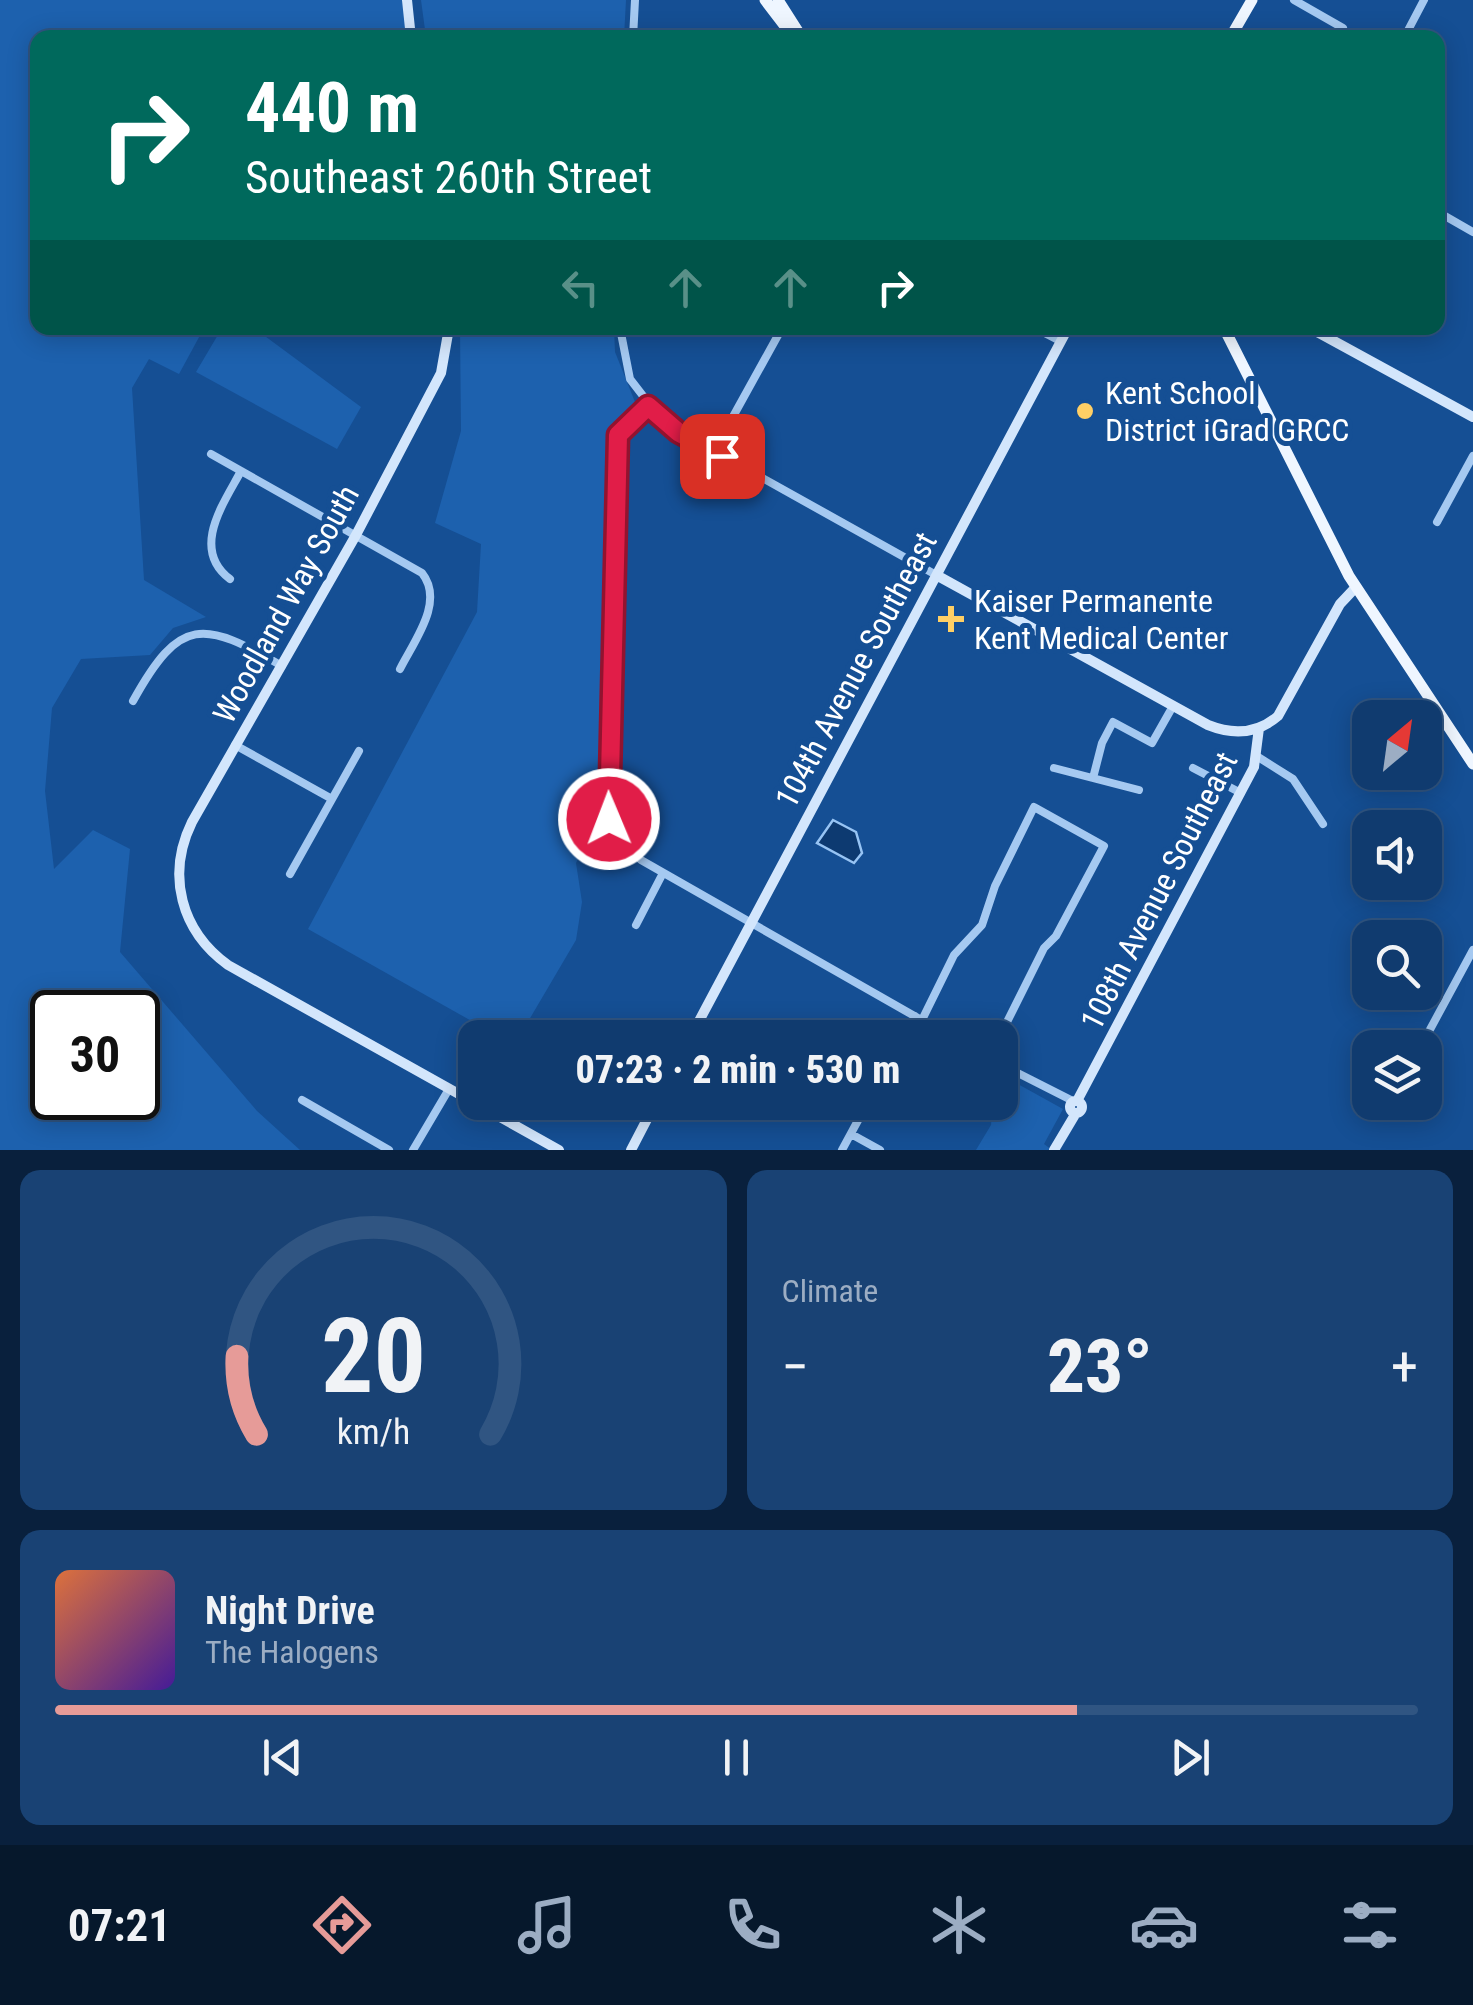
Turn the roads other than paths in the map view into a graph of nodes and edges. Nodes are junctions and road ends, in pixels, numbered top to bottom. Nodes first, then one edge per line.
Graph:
1 (407, 0) edge
2 (635, 0) edge
3 (765, 0) edge
4 (778, 0) edge
5 (1294, 0) edge
6 (1424, 0) edge
7 (1246, 2) edge
8 (1343, 28) dead end
9 (410, 30) edge
10 (633, 30) edge
11 (792, 30) edge
12 (798, 30) edge
13 (1234, 30) edge
14 (1408, 30) edge
15 (1445, 216) edge
16 (1473, 232) edge
17 (448, 335) edge
18 (621, 335) edge
19 (778, 335) edge
20 (1049, 335) edge
21 (1064, 335) edge
22 (1232, 335) edge
23 (1324, 335) edge
24 (1060, 341) junction
25 (648, 406) junction
26 (1473, 417) edge
27 (714, 451) junction
28 (210, 454) dead end
29 (1473, 456) edge
30 (242, 471) junction
31 (1437, 522) dead end
32 (356, 534) junction
33 (938, 576) junction
34 (230, 578) dead end
35 (1356, 588) junction
36 (282, 666) junction
37 (400, 669) dead end
38 (133, 700) dead end
39 (1174, 706) junction
40 (1256, 729) junction
41 (1234, 732) junction
42 (236, 745) junction
43 (359, 751) dead end
44 (1258, 757) junction
45 (1472, 761) edge
46 (1054, 768) dead end
47 (1194, 768) dead end
48 (1093, 778) junction
49 (1139, 790) dead end
50 (1241, 793) junction
51 (332, 799) junction
52 (1323, 824) dead end
53 (664, 873) junction
54 (290, 874) dead end
55 (752, 922) junction
56 (636, 925) dead end
57 (1473, 950) edge
58 (918, 1018) junction
59 (700, 1020) edge
60 (922, 1020) edge
61 (1008, 1020) edge
62 (1430, 1030) edge
63 (1018, 1074) edge
64 (449, 1090) junction
65 (302, 1100) dead end
66 (1073, 1105) junction
67 (647, 1120) edge
68 (859, 1120) edge
69 (852, 1134) junction
70 (1057, 1145) edge
71 (389, 1150) edge
72 (413, 1150) edge
73 (560, 1150) edge
74 (631, 1150) edge
75 (842, 1150) edge
76 (880, 1150) edge

1 - 9 street
2 - 10 street
3 - 11 main road
4 - 12 main road
5 - 8 street
6 - 14 street
7 - 13 main road
15 - 16 street
17 - 32 street, Woodland Way South
18 - 25 street
19 - 27 street
20 - 24 street
21 - 24 street, 104th Avenue Southeast
22 - 35 main road
23 - 26 street
24 - 33 street, 104th Avenue Southeast
25 - 27 street
25 - 53 street
27 - 33 street
28 - 30 street
29 - 31 street
30 - 32 street
30 - 34 street
32 - 36 street, Woodland Way South
32 - 37 street
33 - 39 street
33 - 55 street, 104th Avenue Southeast
35 - 40 street, 108th Avenue Southeast
35 - 45 main road
36 - 38 street
36 - 42 street, Woodland Way South
39 - 41 street
39 - 48 street
40 - 41 street
40 - 44 street, 108th Avenue Southeast
41 - 44 street
42 - 51 street
42 - 64 street, Woodland Way South
43 - 51 street
44 - 50 street, 108th Avenue Southeast
44 - 52 street
46 - 48 street
47 - 50 street
48 - 49 street
50 - 66 street, 108th Avenue Southeast
51 - 54 street
53 - 55 street
53 - 56 street
55 - 58 street
55 - 59 street, 104th Avenue Southeast
57 - 62 street
58 - 60 street
58 - 61 street
63 - 66 street
64 - 72 street
64 - 73 street
65 - 71 street
66 - 70 street, 108th Avenue Southeast
67 - 74 street
68 - 69 street
69 - 75 street
69 - 76 street

